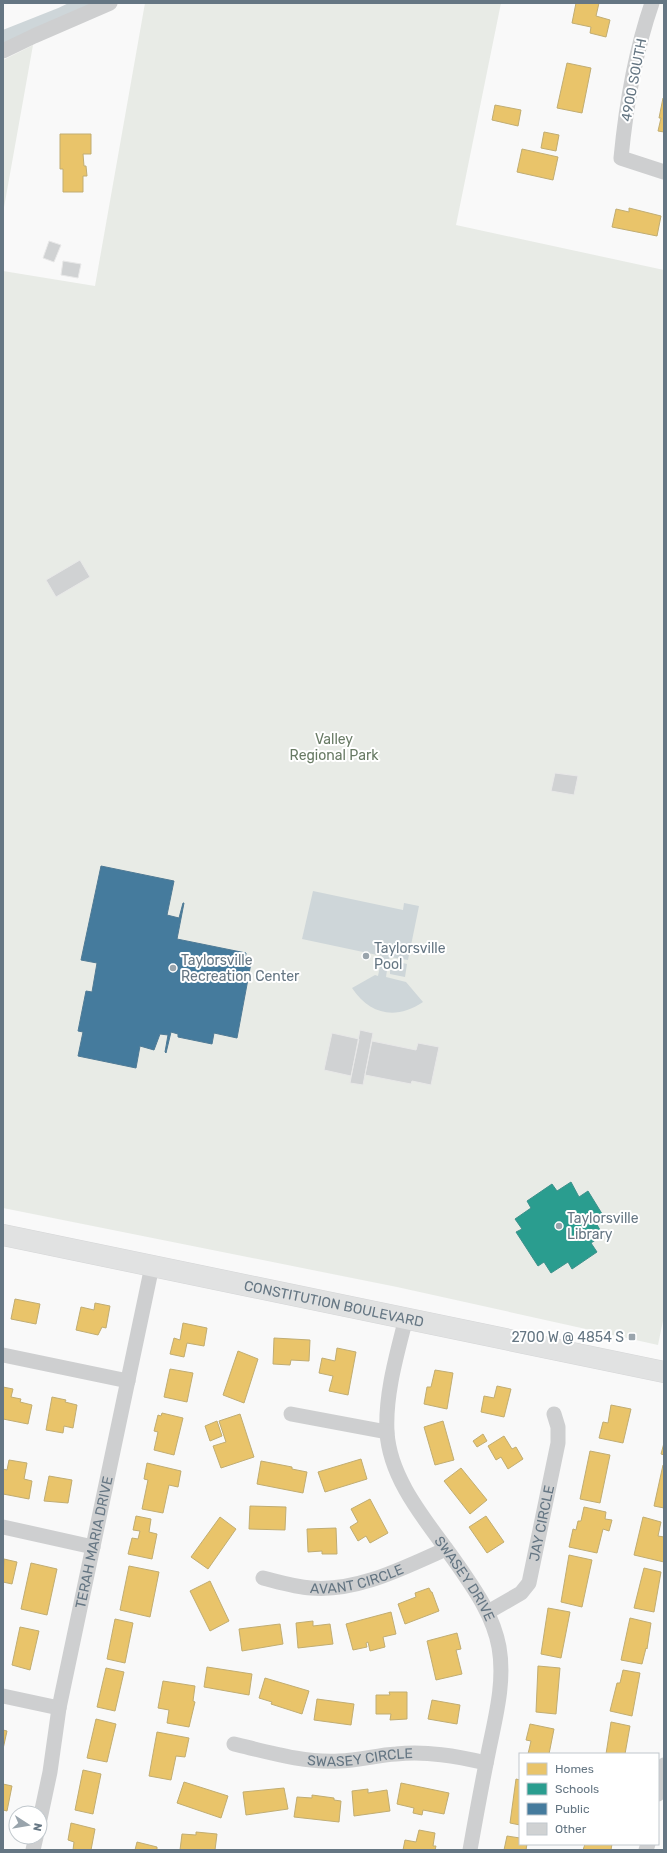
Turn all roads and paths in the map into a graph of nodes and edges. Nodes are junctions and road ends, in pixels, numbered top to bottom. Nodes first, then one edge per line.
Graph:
1 (110, 3) edge
2 (652, 3) edge
3 (3, 51) edge
4 (664, 172) edge
5 (3, 1235) edge
6 (152, 1266) junction
7 (406, 1318) junction
8 (3, 1355) edge
9 (664, 1372) edge
10 (128, 1381) junction
11 (291, 1414) dead end
12 (554, 1414) dead end
13 (387, 1432) junction
14 (3, 1528) edge
15 (93, 1547) junction
16 (446, 1549) junction
17 (263, 1578) dead end
18 (488, 1612) junction
19 (3, 1696) edge
20 (59, 1708) junction
21 (234, 1744) dead end
22 (486, 1762) junction
23 (664, 1765) edge
24 (659, 1789) edge
25 (43, 1805) edge
26 (470, 1850) edge

1 - 3 street
2 - 4 street, 4900 SOUTH
5 - 6 main road, CONSTITUTION BOULEVARD
6 - 7 main road, CONSTITUTION BOULEVARD
6 - 10 street, TERAH MARIA DRIVE
7 - 9 main road, CONSTITUTION BOULEVARD
7 - 13 street, SWASEY DRIVE
8 - 10 street
10 - 15 street, TERAH MARIA DRIVE
11 - 13 street
12 - 18 street, JAY CIRCLE
13 - 16 street, SWASEY DRIVE
14 - 15 street
15 - 20 street, TERAH MARIA DRIVE
16 - 17 street, AVANT CIRCLE
16 - 18 street, SWASEY DRIVE
18 - 22 street, SWASEY DRIVE
19 - 20 street
20 - 25 street, TERAH MARIA DRIVE
21 - 22 street, SWASEY CIRCLE
22 - 26 street, SWASEY DRIVE
23 - 24 street

